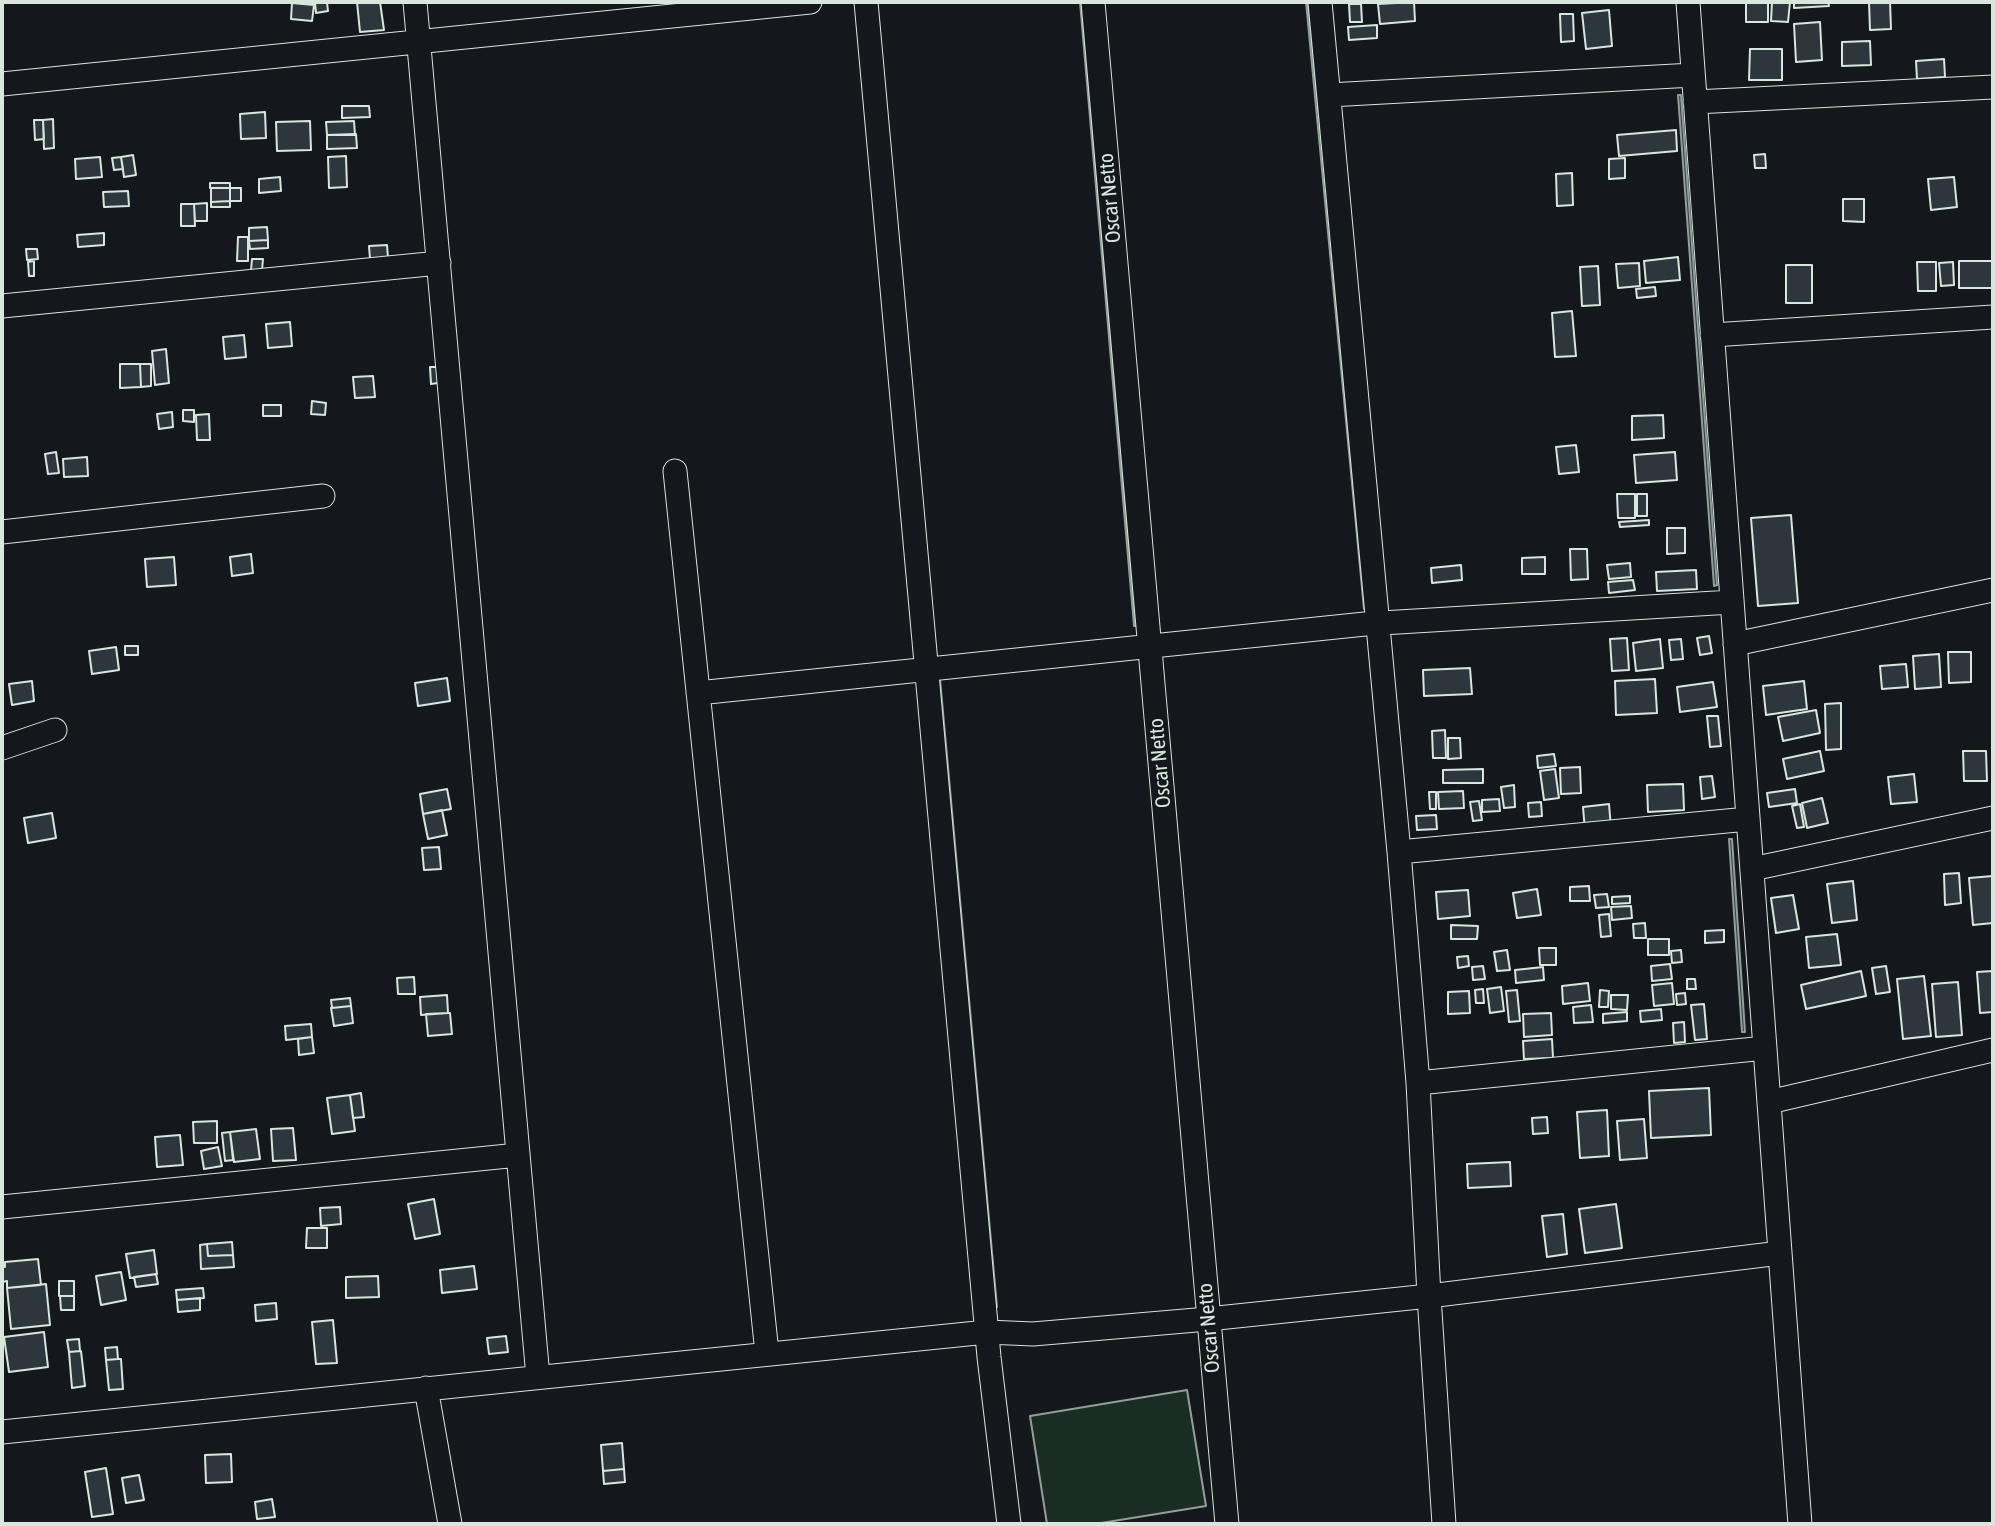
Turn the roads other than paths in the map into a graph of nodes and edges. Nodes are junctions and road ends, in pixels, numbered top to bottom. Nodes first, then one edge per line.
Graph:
1 (415, 2) edge
2 (810, 2) edge
3 (866, 2) edge
4 (1093, 2) edge
5 (1320, 2) edge
6 (1688, 2) edge
7 (419, 40) junction
8 (1693, 75) junction
9 (2, 84) edge
10 (1993, 87) edge
11 (1329, 94) junction
12 (1695, 102) junction
13 (439, 263) junction
14 (2, 306) edge
15 (1993, 317) edge
16 (1712, 335) junction
17 (675, 471) dead end
18 (323, 496) dead end
19 (2, 532) edge
20 (1993, 590) edge
21 (1732, 602) junction
22 (1379, 624) junction
23 (1735, 645) junction
24 (1149, 647) junction
25 (927, 670) junction
26 (698, 693) junction
27 (55, 730) dead end
28 (2, 748) edge
29 (1993, 818) edge
30 (1748, 819) junction
31 (1399, 852) junction
32 (1752, 869) junction
33 (1765, 1048) junction
34 (1993, 1050) edge
35 (1418, 1083) junction
36 (1769, 1102) junction
37 (518, 1155) junction
38 (2, 1207) edge
39 (1780, 1253) junction
40 (1429, 1296) junction
41 (1208, 1319) junction
42 (987, 1332) junction
43 (767, 1353) junction
44 (538, 1377) junction
45 (426, 1388) junction
46 (2, 1432) edge
47 (450, 1524) edge
48 (1009, 1524) edge
49 (1227, 1524) edge
50 (1444, 1524) edge
51 (1800, 1524) edge

1 - 7 street
2 - 7 street
3 - 25 street
4 - 24 street, Oscar Netto
5 - 11 street
6 - 8 street
7 - 9 street
7 - 13 street
8 - 11 street
8 - 12 street
10 - 12 street
11 - 22 street
12 - 16 street
13 - 14 street
13 - 37 street
15 - 16 street
16 - 21 street
17 - 26 street
18 - 19 street
20 - 23 street
21 - 22 street
21 - 23 street
22 - 24 street
22 - 31 street
23 - 30 street
24 - 25 street
24 - 41 street, Oscar Netto
25 - 26 street
25 - 42 street
26 - 43 street
27 - 28 street
29 - 32 street
30 - 31 street
30 - 32 street
31 - 35 street
32 - 33 street
33 - 35 street
33 - 36 street
34 - 36 street
35 - 40 street
36 - 39 street
37 - 38 street
37 - 44 street
39 - 40 street
39 - 51 street
40 - 41 street
40 - 50 street
41 - 42 street
41 - 49 street, Oscar Netto
42 - 43 street
42 - 48 street
43 - 44 street
44 - 45 street
45 - 46 street
45 - 47 street

